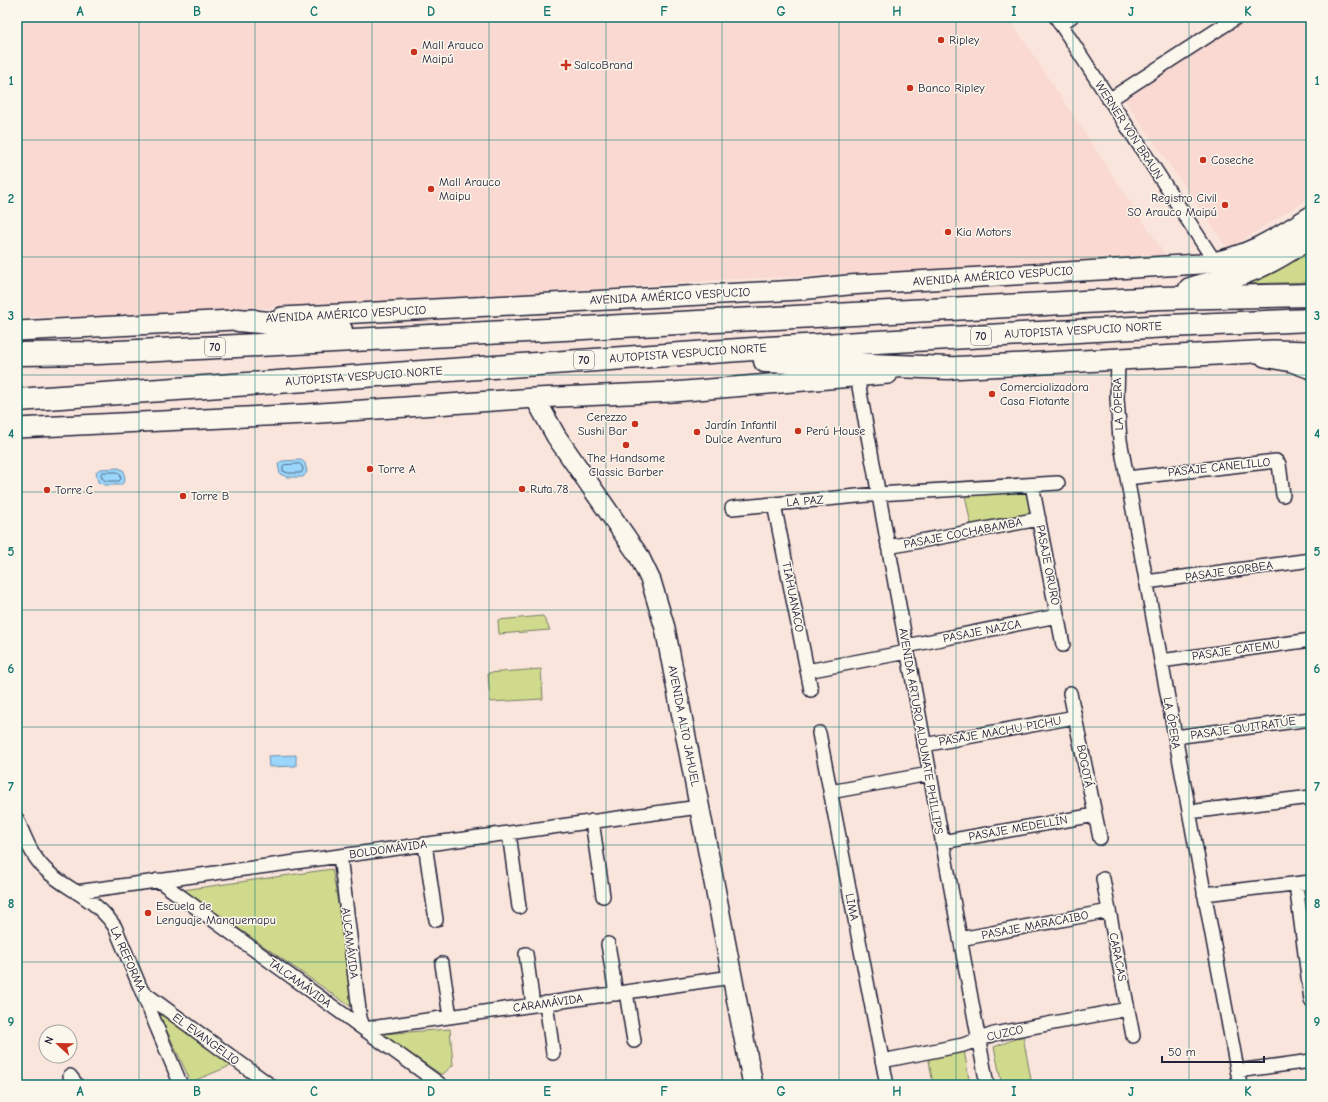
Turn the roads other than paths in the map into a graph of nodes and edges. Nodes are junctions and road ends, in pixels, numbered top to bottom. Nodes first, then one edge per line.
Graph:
1 (1237, 17) edge
2 (1062, 19) edge
3 (1110, 100) junction
4 (1311, 216) edge
5 (1311, 235) edge
6 (1215, 262) junction
7 (1311, 295) edge
8 (1160, 298) junction
9 (238, 320) junction
10 (1311, 320) edge
11 (17, 331) edge
12 (412, 337) junction
13 (1311, 352) edge
14 (1246, 353) junction
15 (17, 354) edge
16 (652, 356) junction
17 (1118, 359) junction
18 (949, 368) junction
19 (1311, 369) edge
20 (857, 376) junction
21 (65, 397) junction
22 (535, 398) junction
23 (17, 400) edge
24 (17, 410) edge
25 (17, 428) edge
26 (1127, 478) junction
27 (1058, 483) dead end
28 (1032, 485) junction
29 (878, 494) junction
30 (1284, 495) dead end
31 (774, 504) junction
32 (732, 508) dead end
33 (1039, 519) junction
34 (888, 547) junction
35 (1311, 560) edge
36 (1146, 582) junction
37 (1057, 616) junction
38 (1311, 640) edge
39 (1063, 645) dead end
40 (906, 649) junction
41 (1161, 661) junction
42 (808, 671) junction
43 (811, 690) dead end
44 (1070, 693) dead end
45 (1075, 717) junction
46 (1311, 719) edge
47 (819, 733) dead end
48 (1175, 737) junction
49 (924, 745) junction
50 (929, 774) junction
51 (830, 792) junction
52 (1311, 797) edge
53 (699, 807) junction
54 (1189, 812) junction
55 (1095, 815) junction
56 (17, 819) edge
57 (592, 821) junction
58 (509, 833) junction
59 (1100, 838) dead end
60 (942, 842) junction
61 (425, 844) junction
62 (340, 856) junction
63 (1103, 879) dead end
64 (158, 880) junction
65 (1311, 882) edge
66 (1296, 884) junction
67 (76, 892) junction
68 (1204, 894) junction
69 (603, 896) dead end
70 (519, 907) dead end
71 (1109, 911) junction
72 (436, 920) dead end
73 (960, 939) junction
74 (608, 944) dead end
75 (526, 954) dead end
76 (442, 964) dead end
77 (732, 978) junction
78 (143, 992) junction
79 (621, 993) junction
80 (1311, 1000) edge
81 (540, 1004) junction
82 (1128, 1009) junction
83 (450, 1017) junction
84 (364, 1029) junction
85 (1133, 1036) dead end
86 (978, 1039) junction
87 (634, 1041) dead end
88 (553, 1053) dead end
89 (882, 1061) junction
90 (1311, 1061) edge
91 (1237, 1071) junction
92 (886, 1080) dead end
93 (181, 1085) edge
94 (270, 1085) edge
95 (442, 1085) edge
96 (753, 1085) edge
97 (987, 1085) edge
98 (1240, 1085) edge

1 - 3 street
2 - 3 street, WERNER VON BRAUN
3 - 6 street, WERNER VON BRAUN
4 - 6 main road, AVENIDA AMÉRICO VESPUCIO
5 - 8 highway
6 - 9 main road, AVENIDA AMÉRICO VESPUCIO
7 - 8 highway, 70
8 - 12 highway, 70
9 - 11 main road, AVENIDA AMÉRICO VESPUCIO
9 - 12 highway
10 - 16 highway, AUTOPISTA VESPUCIO NORTE / 70
12 - 15 highway, 70
13 - 14 main road
14 - 17 main road
14 - 19 main road
16 - 18 highway
16 - 21 highway, AUTOPISTA VESPUCIO NORTE / 70
17 - 18 main road
17 - 26 street, LA ÓPERA
18 - 20 main road
20 - 22 main road
20 - 29 street, AVENIDA ARTURO ALDUNATE PHILLIPS
21 - 23 highway, AUTOPISTA VESPUCIO NORTE / 70
21 - 24 highway
22 - 25 main road
22 - 53 main road, AVENIDA ALTO JAHUEL
26 - 30 street, PASAJE CANELILLO
26 - 36 street, LA ÓPERA
27 - 28 street
28 - 29 street
28 - 33 street, PASAJE ORURO
29 - 31 street, LA PAZ
29 - 34 street, AVENIDA ARTURO ALDUNATE PHILLIPS
31 - 32 street, LA PAZ
31 - 42 street, TIAHUANACO
33 - 34 street, PASAJE COCHABAMBA
33 - 37 street, PASAJE ORURO
34 - 40 street, AVENIDA ARTURO ALDUNATE PHILLIPS
35 - 36 street, PASAJE GORBEA
36 - 41 street, LA ÓPERA
37 - 39 street, PASAJE ORURO
37 - 40 street, PASAJE NAZCA
38 - 41 street, PASAJE CATEMU
40 - 42 street, PASAJE NAZCA
40 - 49 street, AVENIDA ARTURO ALDUNATE PHILLIPS
41 - 48 street, LA ÓPERA
42 - 43 street, TIAHUANACO
44 - 45 street, BOGOTÁ
45 - 49 street, PASAJE MACHU PICHU
45 - 55 street, BOGOTÁ
46 - 48 street, PASAJE QUITRATÚE
47 - 51 street, LIMA
48 - 54 street, LA ÓPERA
49 - 50 street, AVENIDA ARTURO ALDUNATE PHILLIPS
50 - 51 street
50 - 60 street, AVENIDA ARTURO ALDUNATE PHILLIPS
51 - 89 street, LIMA
52 - 54 street
53 - 57 street, BOLDOMÁVIDA
53 - 77 main road, AVENIDA ALTO JAHUEL
54 - 68 street, LA ÓPERA
55 - 59 street, BOGOTÁ
55 - 60 street, PASAJE MEDELLÍN
56 - 67 street, LA REFORMA
57 - 58 street, BOLDOMÁVIDA
57 - 69 street
58 - 61 street, BOLDOMÁVIDA
58 - 70 street
60 - 73 street, AVENIDA ARTURO ALDUNATE PHILLIPS
61 - 62 street, BOLDOMÁVIDA
61 - 72 street
62 - 64 street, BOLDOMÁVIDA
62 - 84 street, AUCAMÁVIDA
63 - 71 street, CARACAS
64 - 67 street, BOLDOMÁVIDA
64 - 84 street, TALCAMÁVIDA
65 - 66 street
66 - 68 street
66 - 80 street
67 - 78 street, LA REFORMA
68 - 91 street, LA ÓPERA
71 - 73 street, PASAJE MARACAIBO
71 - 82 street, CARACAS
73 - 86 street, AVENIDA ARTURO ALDUNATE PHILLIPS
74 - 79 street
75 - 81 street
76 - 83 street
77 - 79 street, CARAMÁVIDA
77 - 96 main road, AVENIDA ALTO JAHUEL
78 - 93 street, LA REFORMA
78 - 94 street, EL EVANGELIO
79 - 81 street, CARAMÁVIDA
79 - 87 street
81 - 83 street, CARAMÁVIDA
81 - 88 street
82 - 85 street, CARACAS
82 - 86 street, CUZCO
83 - 84 street, CARAMÁVIDA
84 - 95 street, TALCAMÁVIDA
86 - 89 street, CUZCO
86 - 97 street, AVENIDA ARTURO ALDUNATE PHILLIPS
89 - 92 street, LIMA
90 - 91 street
91 - 98 street, LA ÓPERA

